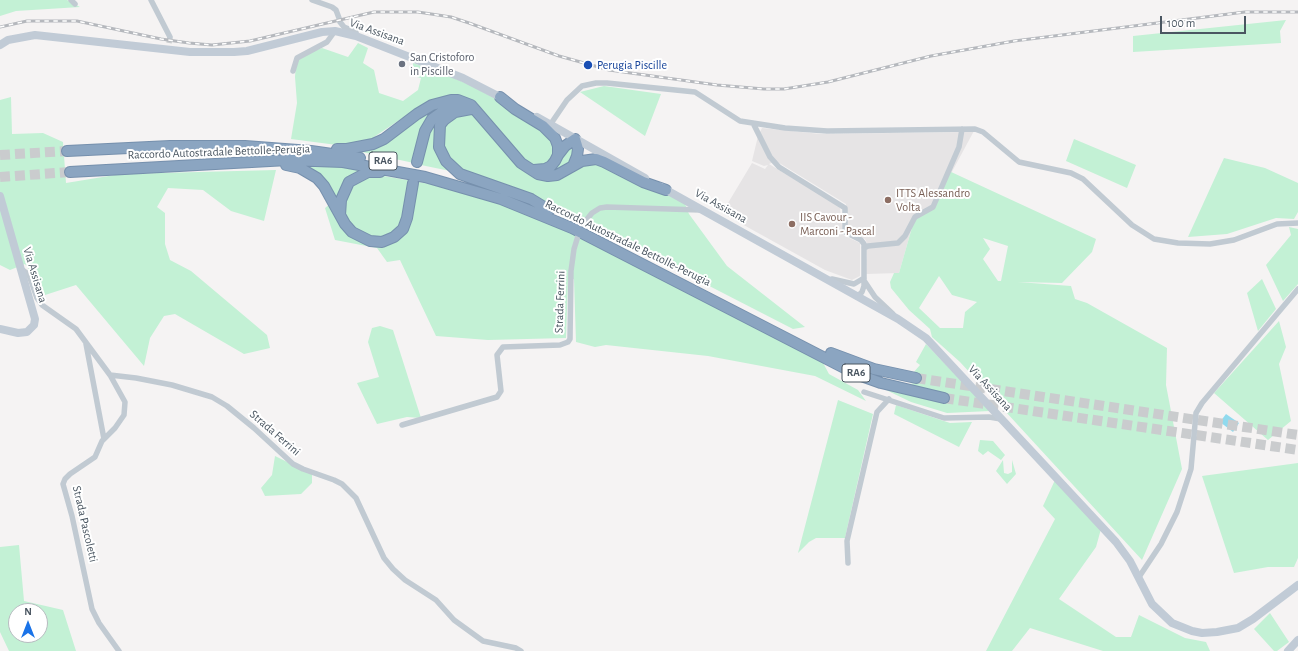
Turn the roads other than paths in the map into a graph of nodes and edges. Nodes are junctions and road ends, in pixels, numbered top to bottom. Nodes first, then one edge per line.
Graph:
1 (151, 0) edge
2 (312, 0) edge
3 (335, 31) junction
4 (356, 36) junction
5 (169, 43) junction
6 (0, 45) edge
7 (293, 71) dead end
8 (500, 97) junction
9 (474, 111) junction
10 (753, 123) junction
11 (550, 125) junction
12 (962, 129) junction
13 (575, 139) junction
14 (245, 146) junction
15 (67, 151) tunnel mouth
16 (558, 155) junction
17 (417, 162) dead end
18 (170, 166) junction
19 (573, 166) junction
20 (529, 170) junction
21 (70, 172) tunnel mouth
22 (412, 183) dead end
23 (462, 187) junction
24 (666, 190) junction
25 (0, 196) edge
26 (549, 210) junction
27 (705, 210) junction
28 (340, 215) junction
29 (584, 223) dead end
30 (1298, 223) edge
31 (578, 236) dead end
32 (864, 248) junction
33 (20, 268) junction
34 (815, 273) junction
35 (676, 277) junction
36 (864, 278) junction
37 (1298, 289) edge
38 (856, 296) junction
39 (898, 319) junction
40 (776, 328) junction
41 (0, 329) edge
42 (85, 341) junction
43 (110, 375) junction
44 (916, 378) tunnel mouth
45 (864, 392) dead end
46 (944, 398) tunnel mouth
47 (889, 399) junction
48 (1003, 419) junction
49 (402, 425) dead end
50 (104, 439) junction
51 (848, 563) dead end
52 (1139, 577) junction
53 (1298, 585) edge
54 (1298, 640) edge
55 (118, 651) edge
56 (521, 651) edge
57 (1288, 651) edge

1 - 5 street
2 - 4 street
3 - 4 main road, Via Assisana
3 - 5 main road, Via Assisana
3 - 7 street
4 - 8 main road, Via Assisana
5 - 6 main road, Via Assisana
8 - 11 main road, Via Assisana
8 - 16 highway
9 - 14 highway
9 - 17 highway
9 - 20 highway
9 - 26 highway
10 - 11 street
10 - 12 street
10 - 32 street
11 - 13 main road, Via Assisana
12 - 30 street
12 - 32 street
13 - 16 highway
13 - 19 highway
13 - 24 main road, Via Assisana
14 - 15 highway, RA6
14 - 26 highway, RA6
16 - 20 highway
18 - 21 highway, Raccordo Autostradale Bettolle-Perugia / RA6
18 - 23 highway, Raccordo Autostradale Bettolle-Perugia / RA6
18 - 28 highway
19 - 20 highway
19 - 24 highway
22 - 28 highway
23 - 28 highway
23 - 35 highway, Raccordo Autostradale Bettolle-Perugia / RA6
24 - 27 main road, Via Assisana
25 - 33 main road, Via Assisana
26 - 35 highway, RA6
27 - 29 street
27 - 34 main road, Via Assisana
31 - 49 street, Strada Ferrini
32 - 36 street
33 - 41 main road, Via Assisana
33 - 42 street
34 - 36 street
34 - 38 main road, Via Assisana
35 - 40 highway, RA6
36 - 38 street
36 - 39 street
37 - 52 street
38 - 39 main road, Via Assisana
39 - 48 main road, Via Assisana
40 - 44 highway, RA6
40 - 46 highway, RA6
42 - 43 street
42 - 50 street
43 - 50 street, Strada Pascoletti
43 - 56 street, Strada Ferrini
45 - 47 street
47 - 48 street
47 - 51 street
48 - 52 main road, Via Assisana
50 - 55 street, Strada Pascoletti
52 - 53 main road, Via Assisana
54 - 57 main road

